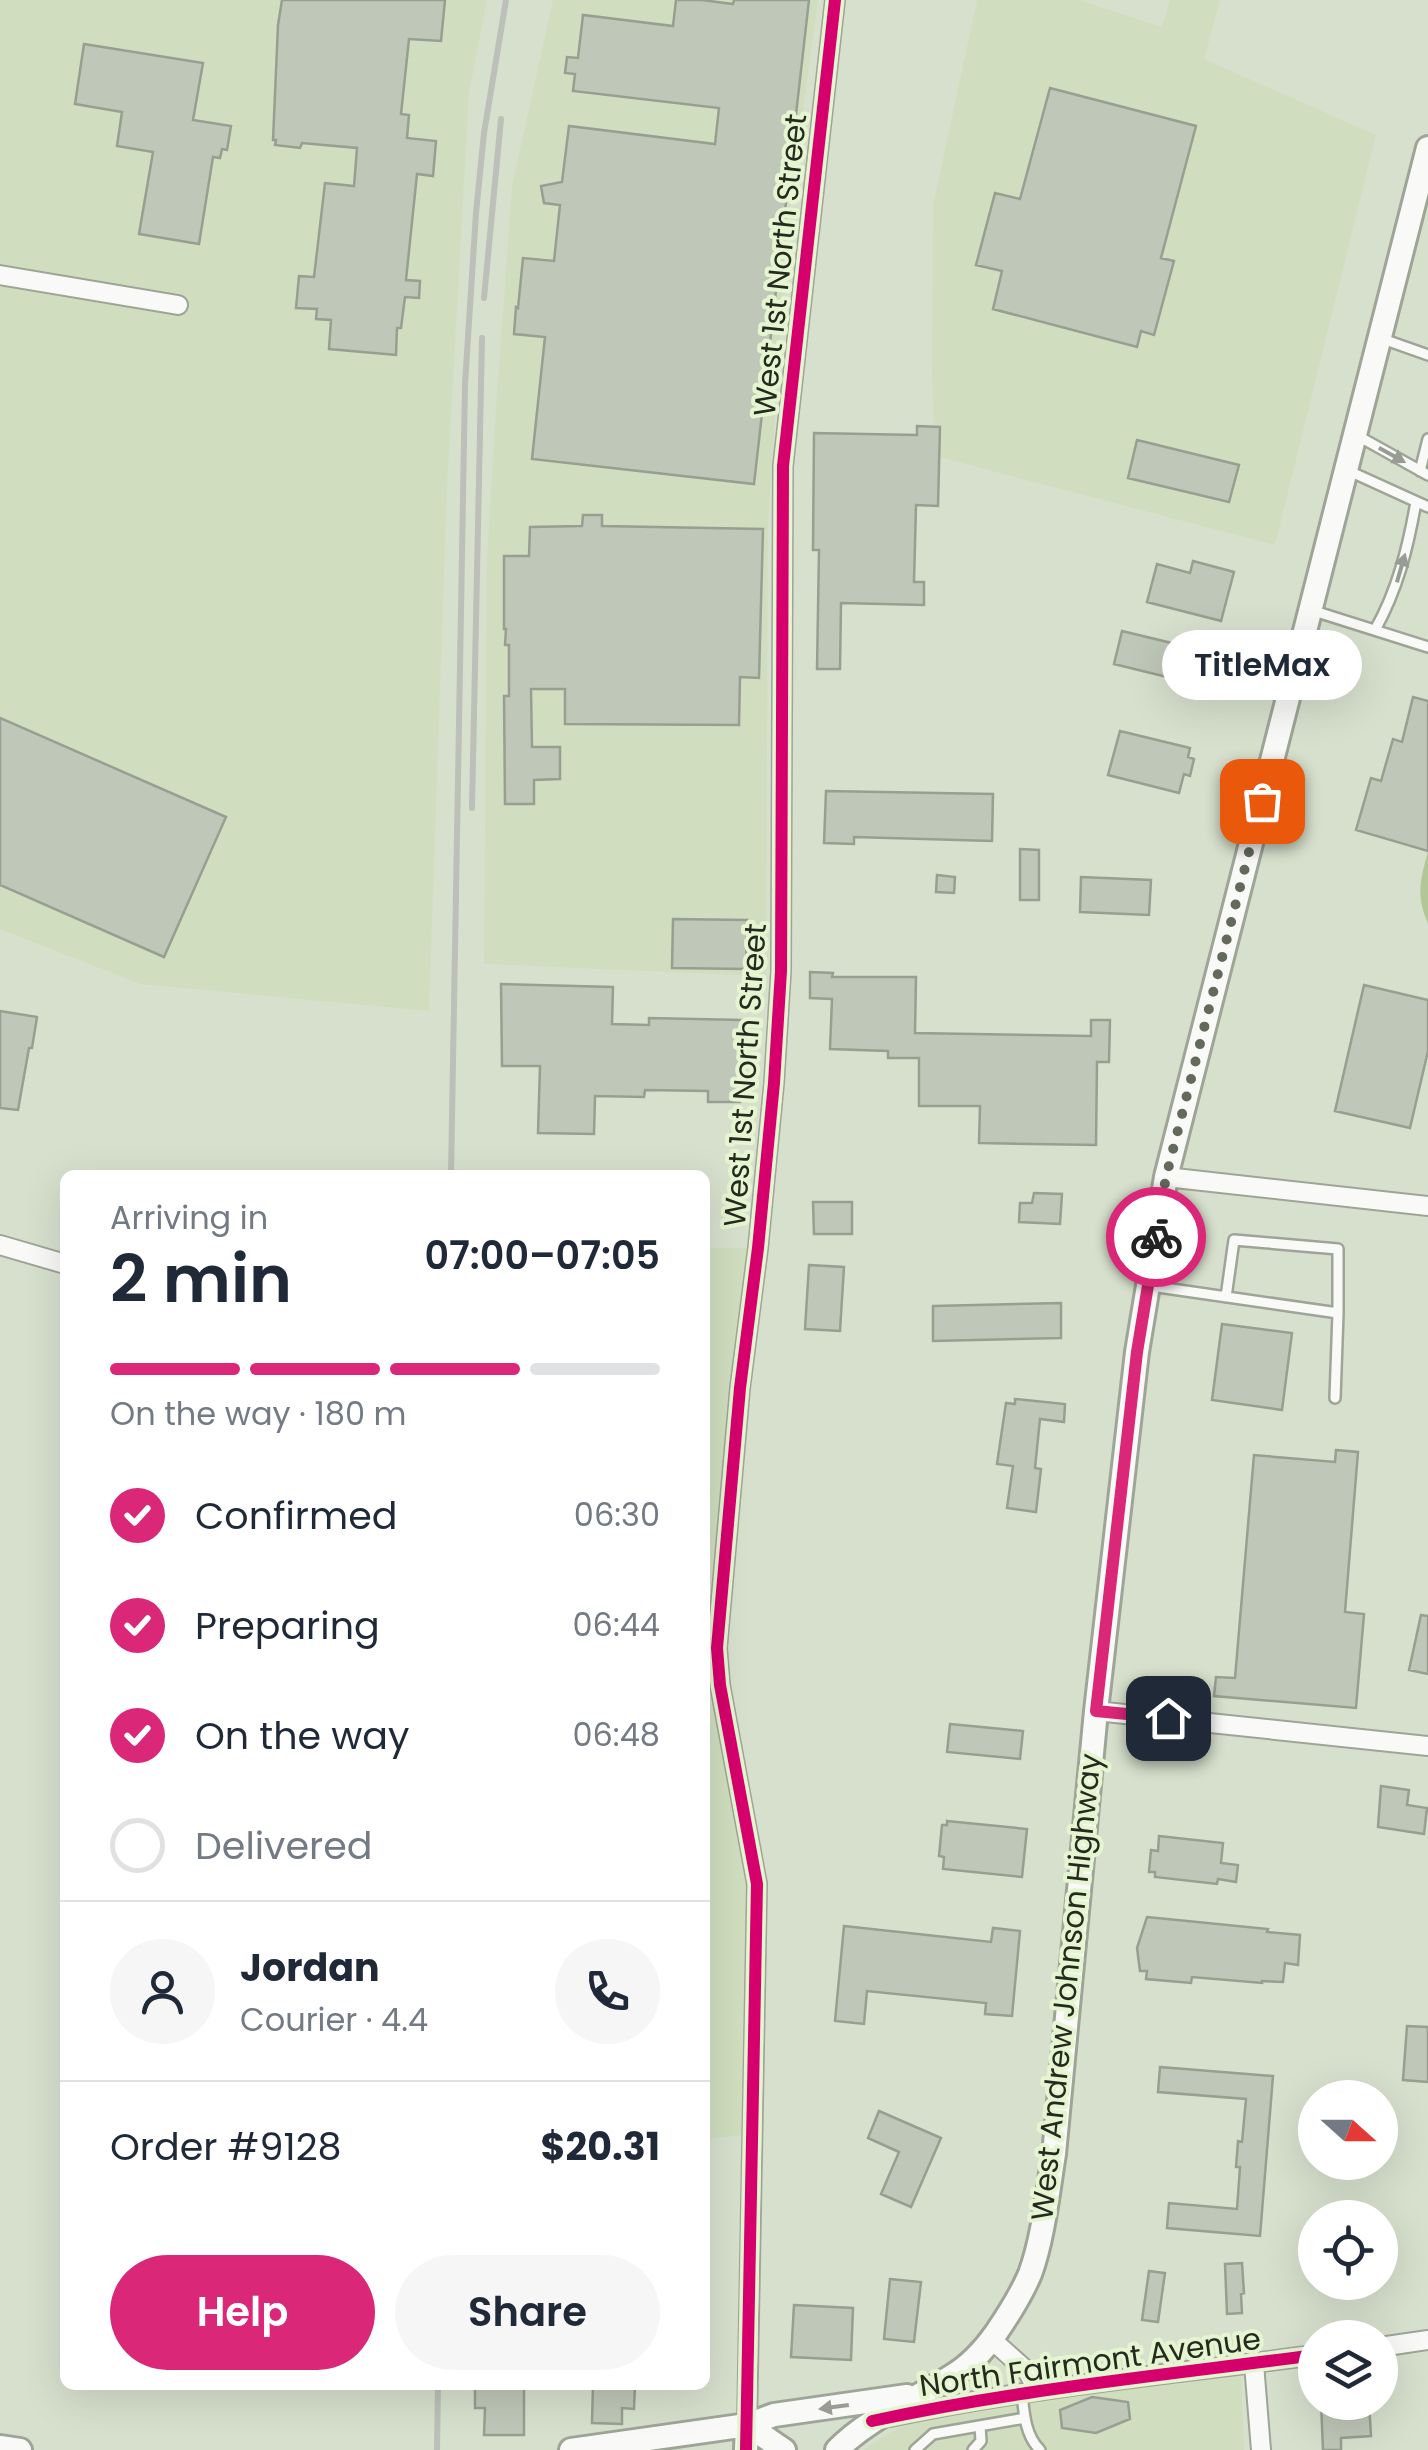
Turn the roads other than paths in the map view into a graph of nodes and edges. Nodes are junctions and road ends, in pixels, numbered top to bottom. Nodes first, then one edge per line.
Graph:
1 (835, 0) edge
2 (1428, 148) edge
3 (0, 275) edge
4 (178, 305) dead end
5 (1380, 338) junction
6 (1428, 355) edge
7 (1355, 434) junction
8 (1428, 439) edge
9 (1346, 470) junction
10 (1424, 473) edge
11 (1416, 502) junction
12 (1428, 507) edge
13 (1311, 610) junction
14 (1375, 630) junction
15 (1428, 647) edge
16 (1166, 1177) junction
17 (1428, 1206) edge
18 (0, 1245) edge
19 (60, 1263) edge
20 (1148, 1286) junction
21 (1226, 1297) junction
22 (1338, 1313) junction
23 (1335, 1398) dead end
24 (1096, 1711) junction
25 (1428, 1746) edge
26 (992, 2339) junction
27 (1428, 2340) edge
28 (1398, 2344) edge
29 (1298, 2358) edge
30 (1254, 2364) junction
31 (1029, 2391) junction
32 (922, 2394) junction
33 (1025, 2418) junction
34 (872, 2420) junction
35 (748, 2425) junction
36 (980, 2426) junction
37 (0, 2447) edge
38 (20, 2450) edge
39 (570, 2450) edge
40 (746, 2450) edge
41 (784, 2450) edge
42 (837, 2450) edge
43 (915, 2450) edge
44 (974, 2450) edge
45 (1040, 2450) edge
46 (1261, 2450) edge

1 - 35 street, West 1st North Street
2 - 5 main road, West Andrew Johnson Highway
3 - 4 street
5 - 6 lane
5 - 7 main road, West Andrew Johnson Highway
7 - 9 main road, West Andrew Johnson Highway
7 -> 10 lane
8 - 10 lane
9 - 11 lane
9 - 13 main road, West Andrew Johnson Highway
11 - 12 lane
14 -> 11 lane
13 - 14 lane
13 - 16 main road, West Andrew Johnson Highway
14 - 15 lane
16 - 17 street
16 - 20 main road, West Andrew Johnson Highway
18 - 19 street
20 - 21 lane
20 - 24 main road, West Andrew Johnson Highway
21 - 22 lane
21 - 22 lane
22 - 23 lane
24 - 25 street
24 - 26 main road, West Andrew Johnson Highway
26 - 31 street
26 - 32 main road, West Andrew Johnson Highway
27 - 28 street
29 - 30 street, North Fairmont Avenue
30 - 31 street, North Fairmont Avenue
30 - 46 street
31 - 33 lane
31 - 34 street, North Fairmont Avenue
32 - 34 main road, West Andrew Johnson Highway
32 -> 35 main road
33 - 36 lane
33 - 45 lane
34 - 42 main road, West Andrew Johnson Highway
35 - 39 main road
35 - 40 main road, West 1st North Street
35 - 41 main road
36 - 43 lane
36 - 44 lane
37 - 38 main road

